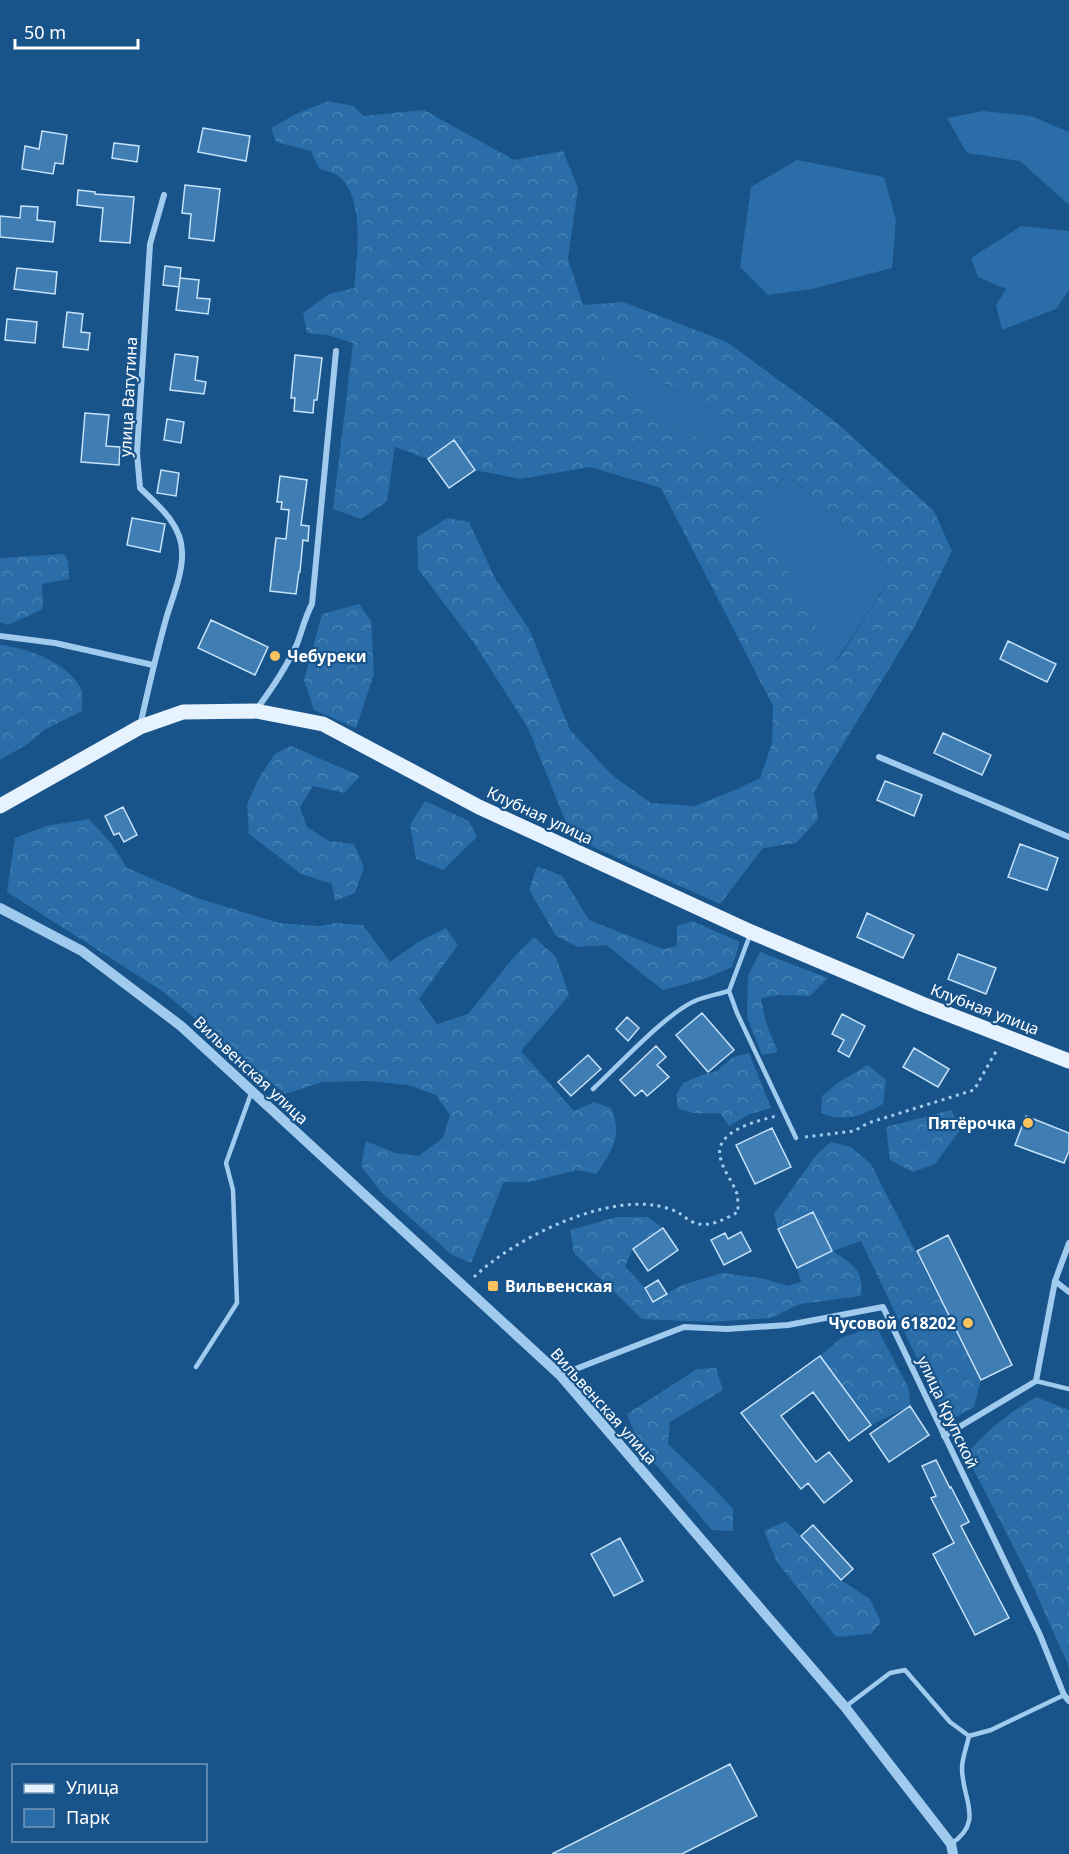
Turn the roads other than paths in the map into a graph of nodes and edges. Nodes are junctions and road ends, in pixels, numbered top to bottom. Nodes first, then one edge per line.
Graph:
1 (164, 195) dead end
2 (336, 351) dead end
3 (0, 636) edge
4 (153, 665) junction
5 (256, 711) junction
6 (140, 727) junction
7 (879, 757) dead end
8 (0, 806) edge
9 (1069, 837) edge
10 (0, 908) edge
11 (751, 932) junction
12 (729, 991) junction
13 (1069, 1061) edge
14 (593, 1089) dead end
15 (252, 1091) junction
16 (796, 1138) road end
17 (1069, 1243) edge
18 (1055, 1281) junction
19 (1069, 1292) edge
20 (196, 1366) dead end
21 (560, 1375) junction
22 (1036, 1381) junction
23 (1069, 1389) edge
24 (944, 1436) junction
25 (1064, 1695) junction
26 (1069, 1701) edge
27 (845, 1707) junction
28 (969, 1736) junction
29 (952, 1849) edge

1 - 4 street, улица Ватутина
2 - 5 street
3 - 4 street
4 - 6 street, улица Ватутина
5 - 6 main road, Клубная улица
5 - 11 main road, Клубная улица
6 - 8 main road, Клубная улица
7 - 9 street
10 - 15 street, Вильвенская улица
11 - 12 lane
11 - 13 main road, Клубная улица
12 - 14 lane
12 - 16 lane
15 - 20 lane
15 - 21 street, Вильвенская улица
17 - 18 street
18 - 19 street
18 - 22 street
21 - 24 street, улица Крупской
21 - 27 street, Вильвенская улица
22 - 23 lane
22 - 24 street
24 - 25 street, улица Крупской
25 - 26 street, улица Крупской
25 - 28 lane
27 - 28 lane
27 - 29 street, Вильвенская улица
28 - 29 lane

